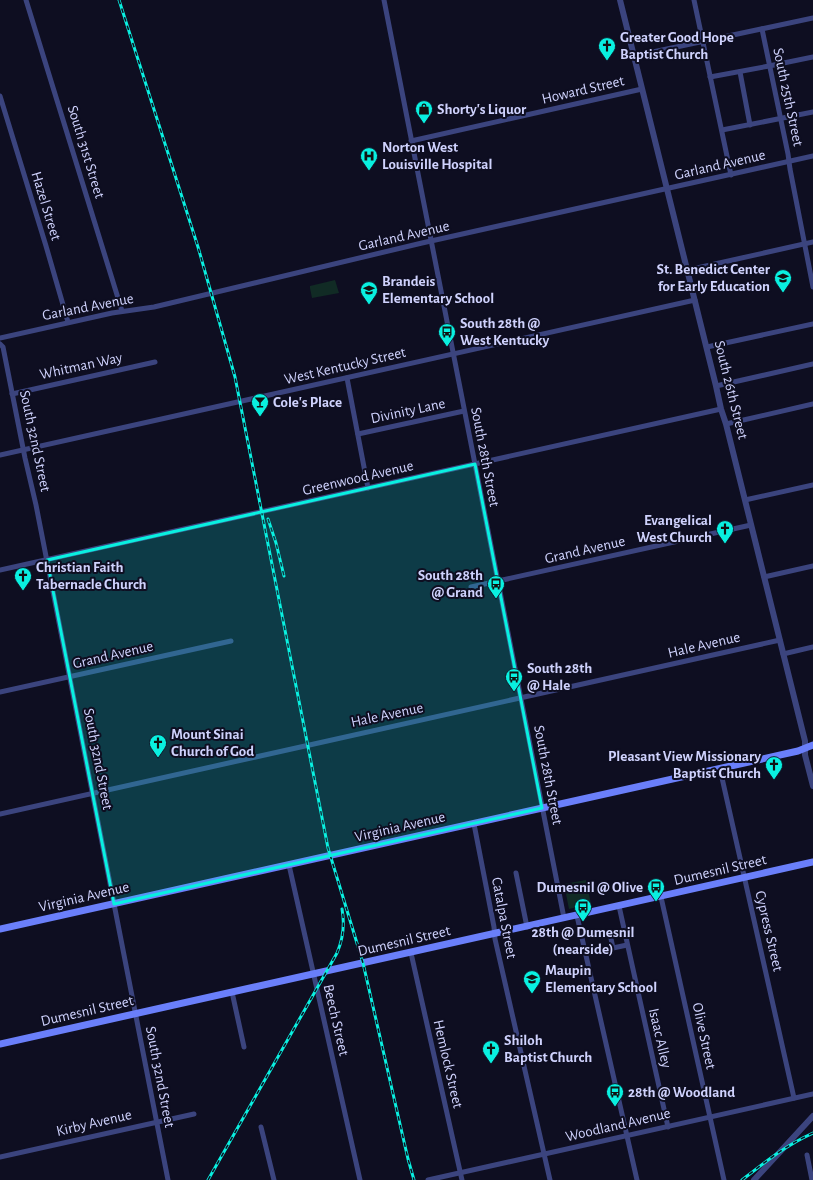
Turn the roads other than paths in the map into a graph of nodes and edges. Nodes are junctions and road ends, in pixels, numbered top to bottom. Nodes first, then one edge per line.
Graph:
1 (26, 0) edge
2 (384, 0) edge
3 (620, 0) edge
4 (694, 0) edge
5 (813, 18) edge
6 (762, 29) junction
7 (703, 41) junction
8 (634, 56) junction
9 (813, 57) edge
10 (770, 66) junction
11 (740, 72) junction
12 (710, 77) junction
13 (642, 89) junction
14 (0, 96) edge
15 (813, 112) edge
16 (780, 118) junction
17 (750, 125) junction
18 (722, 130) junction
19 (411, 141) junction
20 (813, 156) edge
21 (789, 162) junction
22 (731, 174) junction
23 (667, 189) junction
24 (431, 242) junction
25 (813, 242) edge
26 (805, 244) junction
27 (688, 270) junction
28 (813, 287) edge
29 (695, 300) junction
30 (122, 311) junction
31 (68, 322) junction
32 (813, 324) edge
33 (0, 338) edge
34 (0, 344) edge
35 (707, 347) junction
36 (453, 354) junction
37 (154, 362) dead end
38 (813, 364) edge
39 (347, 378) junction
40 (716, 386) junction
41 (12, 394) junction
42 (813, 404) edge
43 (721, 409) junction
44 (464, 411) junction
45 (726, 424) junction
46 (358, 434) junction
47 (24, 450) junction
48 (0, 455) edge
49 (475, 464) junction
50 (813, 485) edge
51 (368, 488) junction
52 (745, 500) junction
53 (751, 525) junction
54 (47, 560) junction
55 (813, 566) edge
56 (0, 570) edge
57 (764, 577) junction
58 (498, 581) junction
59 (470, 587) dead end
60 (780, 640) junction
61 (231, 641) dead end
62 (813, 647) edge
63 (783, 654) junction
64 (69, 677) junction
65 (0, 692) edge
66 (521, 698) junction
67 (813, 745) edge
68 (805, 748) junction
69 (720, 769) junction
70 (813, 786) edge
71 (92, 794) junction
72 (542, 808) junction
73 (0, 814) edge
74 (474, 824) junction
75 (813, 862) edge
76 (289, 865) junction
77 (516, 873) dead end
78 (745, 878) junction
79 (661, 897) junction
80 (114, 904) junction
81 (618, 906) junction
82 (577, 916) junction
83 (564, 918) junction
84 (527, 927) junction
85 (0, 929) edge
86 (624, 931) junction
87 (495, 934) junction
88 (627, 945) junction
89 (411, 953) junction
90 (314, 974) junction
91 (232, 992) junction
92 (135, 1014) junction
93 (0, 1044) edge
94 (244, 1047) dead end
95 (813, 1094) edge
96 (794, 1098) junction
97 (194, 1114) dead end
98 (813, 1116) edge
99 (710, 1117) junction
100 (156, 1122) junction
101 (668, 1126) junction
102 (261, 1127) dead end
103 (627, 1135) junction
104 (544, 1154) junction
105 (806, 1155) dead end
106 (0, 1157) edge
107 (812, 1172) edge
108 (460, 1173) junction
109 (168, 1180) edge
110 (274, 1180) edge
111 (360, 1180) edge
112 (428, 1180) edge
113 (462, 1180) edge
114 (550, 1180) edge
115 (637, 1180) edge
116 (724, 1180) edge
117 (754, 1180) edge
118 (812, 1180) edge

1 - 30 street, South 31st Street
2 - 19 street, South 28th Street
3 - 8 street, South 26th Street
4 - 7 street
5 - 6 street, Howard Street
6 - 7 street, Howard Street
6 - 10 street, South 25th Street
7 - 8 street, Howard Street
7 - 12 street
8 - 13 street, South 26th Street
9 - 10 street
10 - 11 street
10 - 16 street, South 25th Street
11 - 12 street
11 - 17 street
12 - 18 street
13 - 19 street, Howard Street
13 - 23 street, South 26th Street
14 - 31 street, Hazel Street
15 - 16 street
16 - 17 street
16 - 21 street, South 25th Street
17 - 18 street
18 - 22 street
19 - 24 street, South 28th Street
20 - 21 street, Garland Avenue
21 - 22 street, Garland Avenue
21 - 26 street, South 25th Street
22 - 23 street, Garland Avenue
23 - 24 street, Garland Avenue
23 - 27 street, South 26th Street
24 - 30 street, Garland Avenue
24 - 36 street, South 28th Street
25 - 26 street
26 - 27 street
26 - 28 street, South 25th Street
27 - 29 street, South 26th Street
29 - 35 street, South 26th Street
29 - 36 street, West Kentucky Street
30 - 31 street, Garland Avenue
31 - 33 street, Garland Avenue
32 - 35 street
34 - 41 street, South 32nd Street
35 - 40 street, South 26th Street
36 - 39 street, West Kentucky Street
36 - 44 street, South 28th Street
37 - 41 street, Whitman Way
38 - 40 street
39 - 46 street
39 - 47 street, West Kentucky Street
40 - 43 street, South 26th Street
41 - 47 street, South 32nd Street
42 - 45 street
43 - 45 street, South 26th Street
43 - 49 street, Greenwood Avenue
44 - 46 street, Divinity Lane
44 - 49 street, South 28th Street
45 - 52 street, South 26th Street
46 - 51 street
47 - 48 street, West Kentucky Street
47 - 54 street, South 32nd Street
49 - 51 street, Greenwood Avenue
49 - 58 street, South 28th Street
50 - 52 street
51 - 54 street, Greenwood Avenue
52 - 53 street, South 26th Street
53 - 57 street, South 26th Street
53 - 58 street, Grand Avenue
54 - 56 street, Greenwood Avenue
54 - 64 street, South 32nd Street
55 - 57 street
57 - 60 street, South 26th Street
58 - 59 street, Grand Avenue
58 - 66 street, South 28th Street
60 - 63 street, South 26th Street
60 - 66 street, Hale Avenue
61 - 64 street, Grand Avenue
62 - 63 street
63 - 68 street, South 26th Street
64 - 65 street, Grand Avenue
64 - 71 street, South 32nd Street
66 - 71 street, Hale Avenue
66 - 72 street, South 28th Street
67 - 68 main road, Virginia Avenue
68 - 69 main road, Virginia Avenue
68 - 70 street, South 26th Street
69 - 72 main road, Virginia Avenue
69 - 78 street, Cypress Street
71 - 73 street, Hale Avenue
71 - 80 street, South 32nd Street
72 - 74 main road, Virginia Avenue
72 - 83 street, South 28th Street
74 - 76 main road, Virginia Avenue
74 - 87 street, Catalpa Street
75 - 78 main road, Dumesnil Street
76 - 80 main road, Virginia Avenue
76 - 90 street, Beech Street
77 - 84 street
78 - 79 main road, Dumesnil Street
78 - 96 street, Cypress Street
79 - 81 main road, Dumesnil Street
79 - 99 street, Olive Street
80 - 85 main road, Virginia Avenue
80 - 92 street, South 32nd Street
81 - 82 main road, Dumesnil Street
81 - 86 street, Isaac Alley
82 - 83 main road, Dumesnil Street
82 - 103 street
83 - 84 main road, Dumesnil Street
84 - 87 main road, Dumesnil Street
86 - 88 street, Isaac Alley
86 - 88 street
87 - 89 main road, Dumesnil Street
87 - 104 street, Catalpa Street
88 - 101 street, Isaac Alley
89 - 90 main road, Dumesnil Street
89 - 108 street, Hemlock Street
90 - 91 main road, Dumesnil Street
90 - 111 street, Beech Street
91 - 92 main road, Dumesnil Street
91 - 94 street
92 - 93 main road, Dumesnil Street
92 - 100 street, South 32nd Street
95 - 96 street, Woodland Avenue
96 - 99 street, Woodland Avenue
97 - 100 street, Kirby Avenue
98 - 117 street
99 - 101 street, Woodland Avenue
99 - 116 street, Olive Street
100 - 106 street, Kirby Avenue
100 - 109 street, South 32nd Street
101 - 103 street, Woodland Avenue
102 - 110 street
103 - 104 street, Woodland Avenue
103 - 115 street
104 - 108 street, Woodland Avenue
104 - 114 street, Catalpa Street
105 - 107 street
107 - 118 street
108 - 112 street, Woodland Avenue
108 - 113 street, Hemlock Street

